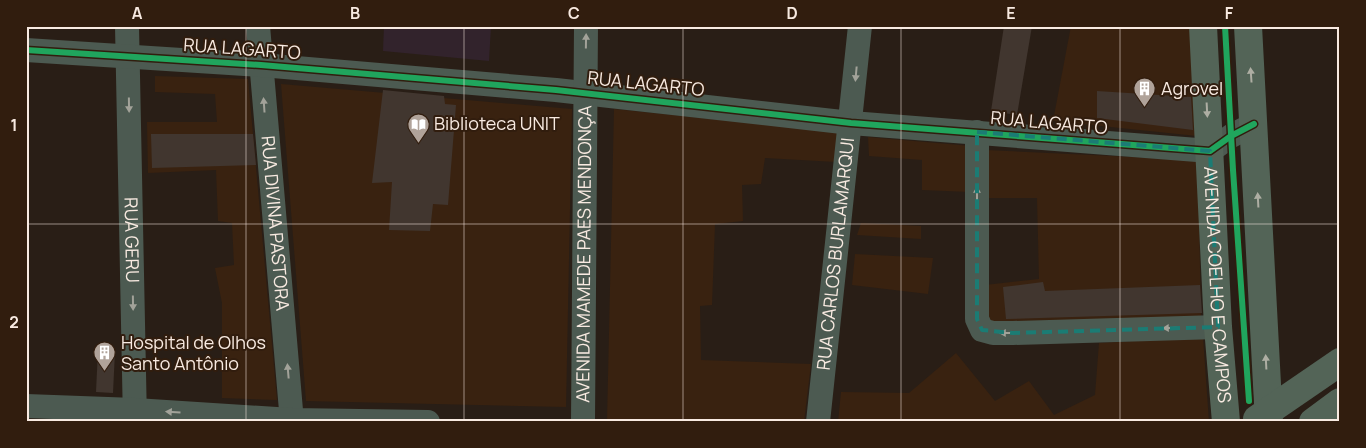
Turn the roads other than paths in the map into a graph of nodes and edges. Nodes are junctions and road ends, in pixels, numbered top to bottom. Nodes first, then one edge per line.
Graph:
1 (127, 26) edge
2 (258, 26) edge
3 (586, 26) edge
4 (860, 26) edge
5 (1203, 26) edge
6 (1248, 26) edge
7 (26, 50) edge
8 (128, 56) junction
9 (261, 65) junction
10 (585, 92) junction
11 (851, 122) junction
12 (1254, 124) junction
13 (977, 132) junction
14 (1210, 151) junction
15 (1218, 327) junction
16 (1340, 362) edge
17 (1340, 402) edge
18 (26, 406) edge
19 (135, 416) edge
20 (1263, 418) edge
21 (292, 421) edge
22 (428, 422) edge
23 (584, 422) edge
24 (818, 422) edge
25 (1226, 422) edge
26 (1312, 422) edge

1 - 8 street, RUA GERU
2 - 9 street, RUA DIVINA PASTORA
10 -> 3 street, AVENIDA MAMEDE PAES MENDONÇA
4 -> 11 street, RUA CARLOS BURLAMARQUI
5 -> 14 main road, AVENIDA COELHO E CAMPOS
12 -> 6 main road
7 - 8 street, RUA LAGARTO
8 - 9 street, RUA LAGARTO
8 -> 19 street, RUA GERU
9 - 10 street, RUA LAGARTO
21 -> 9 street, RUA DIVINA PASTORA
10 - 11 street, RUA LAGARTO
10 - 23 street, AVENIDA MAMEDE PAES MENDONÇA
11 - 13 street, RUA LAGARTO
11 - 24 street, RUA CARLOS BURLAMARQUI
12 - 14 street
20 -> 12 main road
13 - 14 street, RUA LAGARTO
15 -> 13 street
14 - 15 main road, AVENIDA COELHO E CAMPOS
15 - 25 main road, AVENIDA COELHO E CAMPOS
16 - 20 main road
17 - 26 main road
18 - 19 street
21 -> 19 street
21 - 22 street

